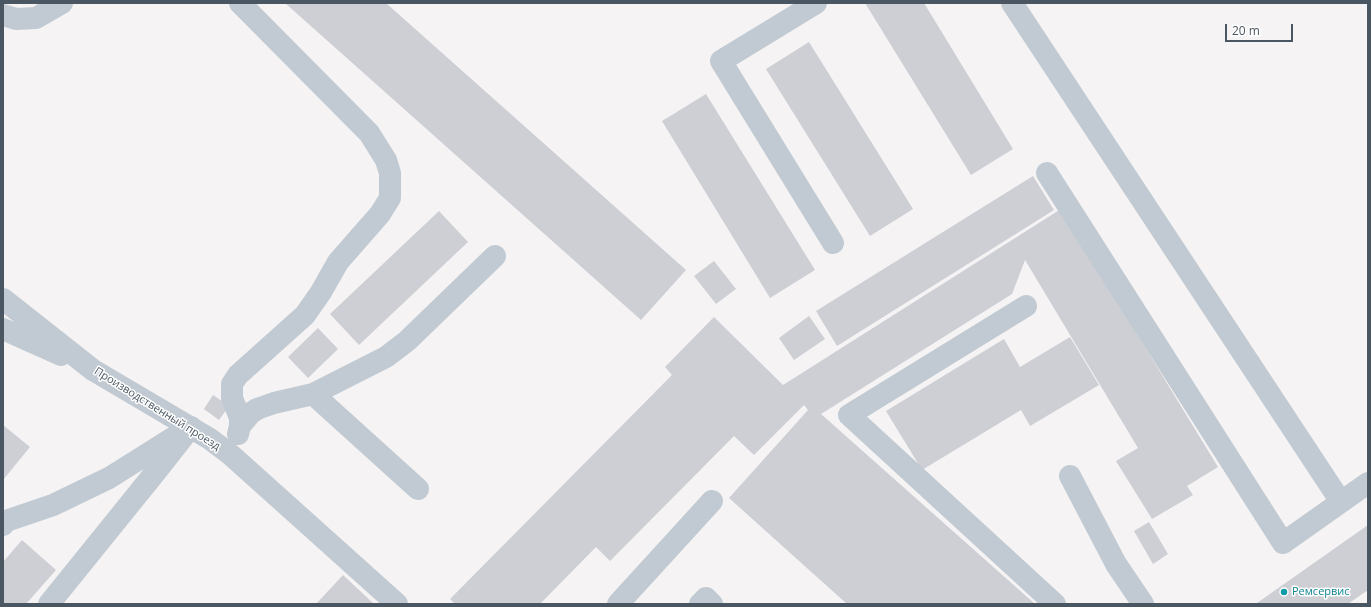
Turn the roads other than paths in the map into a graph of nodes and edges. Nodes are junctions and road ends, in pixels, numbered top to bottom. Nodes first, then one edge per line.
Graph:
1 (62, 3) edge
2 (240, 3) edge
3 (816, 3) edge
4 (1012, 3) edge
5 (3, 14) edge
6 (1047, 173) dead end
7 (833, 243) dead end
8 (495, 256) dead end
9 (3, 299) edge
10 (1026, 306) dead end
11 (3, 329) edge
12 (93, 370) junction
13 (313, 394) junction
14 (240, 426) junction
15 (191, 427) junction
16 (231, 455) junction
17 (1070, 476) dead end
18 (1368, 483) edge
19 (418, 489) dead end
20 (712, 501) dead end
21 (1341, 502) junction
22 (3, 525) edge
23 (49, 604) edge
24 (397, 604) edge
25 (618, 604) edge
26 (700, 604) edge
27 (712, 604) edge
28 (1055, 604) edge
29 (1143, 604) edge

1 - 5 street
2 - 14 street
3 - 7 street
4 - 21 street
6 - 21 street
8 - 13 street
9 - 12 street, Производственный проезд
10 - 28 street
11 - 12 street
12 - 15 street, Производственный проезд
13 - 14 street
13 - 19 street
14 - 16 street
15 - 16 street, Производственный проезд
15 - 22 street
15 - 23 street
16 - 24 street, Производственный проезд
17 - 29 street
18 - 21 street
20 - 25 street
26 - 27 street

